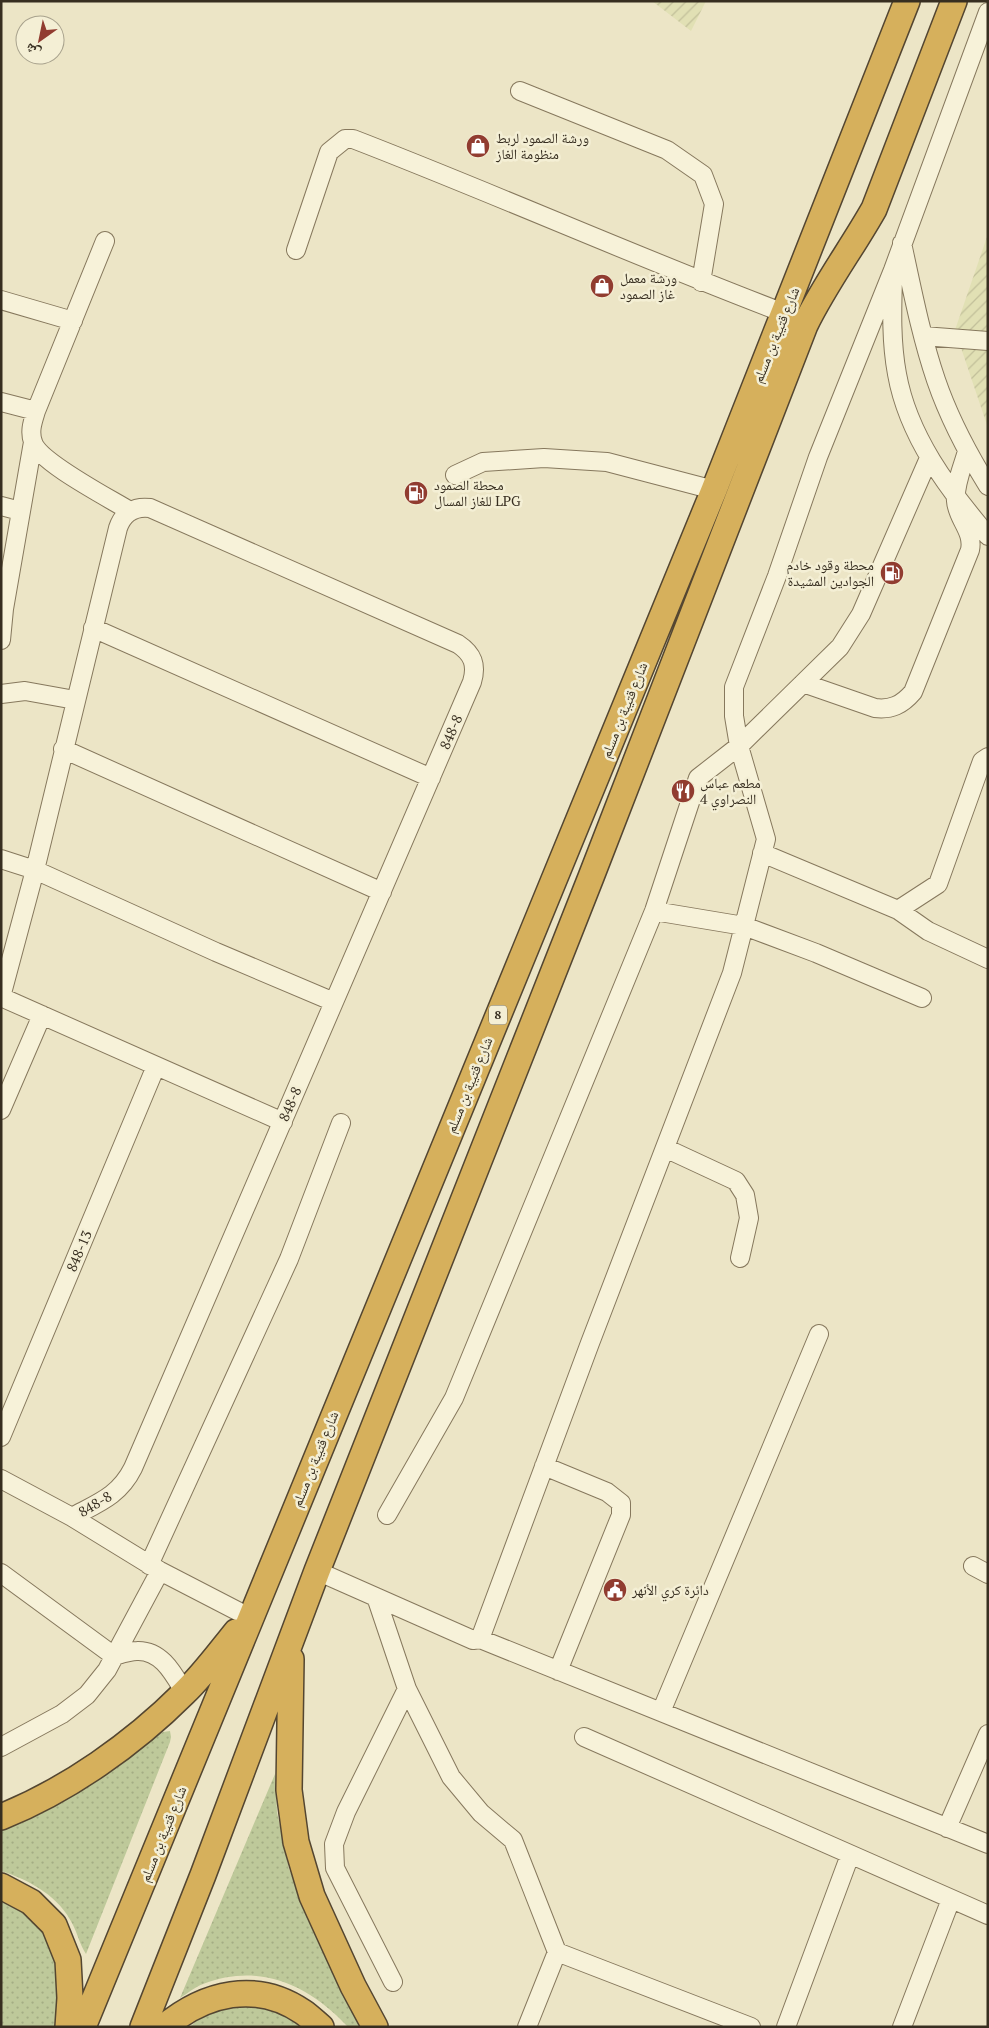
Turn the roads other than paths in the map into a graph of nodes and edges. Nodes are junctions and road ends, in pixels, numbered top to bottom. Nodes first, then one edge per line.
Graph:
1 (907, 1) edge
2 (954, 1) edge
3 (988, 12) edge
4 (520, 91) dead end
5 (105, 241) dead end
6 (902, 243) junction
7 (296, 250) dead end
8 (892, 270) junction
9 (701, 282) junction
10 (1, 300) edge
11 (784, 313) junction
12 (73, 320) junction
13 (923, 336) junction
14 (986, 336) edge
15 (1, 402) edge
16 (36, 411) junction
17 (33, 442) junction
18 (967, 451) junction
19 (929, 458) junction
20 (455, 475) dead end
21 (988, 486) edge
22 (714, 490) junction
23 (956, 496) junction
24 (1, 506) edge
25 (20, 511) junction
26 (130, 511) junction
27 (988, 536) edge
28 (3, 609) edge
29 (93, 628) junction
30 (1, 640) edge
31 (803, 683) junction
32 (1, 694) edge
33 (75, 700) junction
34 (739, 746) junction
35 (63, 749) junction
36 (988, 757) edge
37 (431, 778) junction
38 (762, 853) junction
39 (1, 859) edge
40 (35, 870) junction
41 (382, 892) junction
42 (898, 910) junction
43 (654, 912) junction
44 (744, 926) junction
45 (988, 959) edge
46 (1, 997) edge
47 (922, 998) dead end
48 (334, 1002) junction
49 (42, 1015) junction
50 (156, 1066) junction
51 (1, 1110) edge
52 (283, 1122) junction
53 (341, 1123) dead end
54 (665, 1148) junction
55 (740, 1258) dead end
56 (819, 1334) dead end
57 (1, 1437) edge
58 (544, 1466) junction
59 (1, 1479) edge
60 (386, 1515) dead end
61 (72, 1517) junction
62 (154, 1568) junction
63 (317, 1571) junction
64 (1, 1573) edge
65 (376, 1597) junction
66 (250, 1617) junction
67 (294, 1633) junction
68 (480, 1639) junction
69 (114, 1656) junction
70 (558, 1670) junction
71 (408, 1689) junction
72 (185, 1693) junction
73 (661, 1712) junction
74 (988, 1734) edge
75 (584, 1737) dead end
76 (1, 1747) edge
77 (1, 1817) edge
78 (947, 1828) junction
79 (988, 1844) edge
80 (850, 1855) junction
81 (1, 1886) edge
82 (951, 1899) junction
83 (988, 1915) edge
84 (557, 1952) junction
85 (394, 1982) dead end
86 (745, 2026) edge
87 (68, 2027) edge
88 (82, 2027) edge
89 (143, 2027) edge
90 (164, 2027) edge
91 (321, 2027) edge
92 (375, 2027) edge
93 (528, 2027) edge
94 (786, 2027) edge
95 (902, 2027) edge

1 - 11 highway, شارع قتيبة بن مسلم / 8
2 - 63 highway, شارع قتيبة بن مسلم
3 - 6 street
4 - 9 street
5 - 12 street
6 - 8 street
6 - 13 street
7 - 9 street
8 - 19 street
8 - 34 street
9 - 11 street
10 - 12 street
11 - 22 highway, شارع قتيبة بن مسلم / 8
12 - 16 street
13 - 14 street
13 - 18 street
15 - 16 street
16 - 17 street
17 - 25 street
17 - 26 street
18 - 21 street
18 - 23 street
19 - 23 street
19 - 31 street
20 - 22 street
22 - 66 highway, شارع قتيبة بن مسلم / 8
23 - 27 street
23 - 31 street
24 - 25 street
25 - 28 street
26 - 29 street
26 - 37 street, 848-8
28 - 30 street
29 - 33 street
29 - 37 street
31 - 34 street
32 - 33 street
33 - 35 street
34 - 38 street
34 - 43 street
35 - 40 street
35 - 41 street
36 - 42 street
37 - 41 street, 848-8
38 - 42 street
38 - 44 street
39 - 40 street
40 - 46 street
40 - 48 street
41 - 48 street, 848-8
42 - 45 street
43 - 44 street
43 - 60 street
44 - 47 street
44 - 54 street
46 - 49 street
48 - 52 street, 848-8
49 - 50 street
49 - 51 street
50 - 52 street
50 - 57 street, 848-13
52 - 61 street, 848-8
53 - 62 street
54 - 55 street
54 - 58 street
56 - 73 street
58 - 68 street
58 - 70 street
59 - 61 street
61 - 62 street
62 - 66 street
62 - 69 street
63 - 65 street
63 - 67 highway, شارع قتيبة بن مسلم
64 - 69 street
65 - 68 street
65 - 71 street
66 - 72 highway
66 - 88 highway, شارع قتيبة بن مسلم / 8
67 - 89 highway, شارع قتيبة بن مسلم
67 - 92 highway
68 - 70 street
69 - 72 street
69 - 76 street
70 - 73 street
71 - 84 street
71 - 85 street
72 - 77 highway
73 - 78 street
74 - 78 street
75 - 80 street
78 - 79 street
80 - 82 street
80 - 94 street
81 - 87 highway
82 - 83 street
82 - 95 street
84 - 86 street
84 - 93 street
90 - 91 highway

